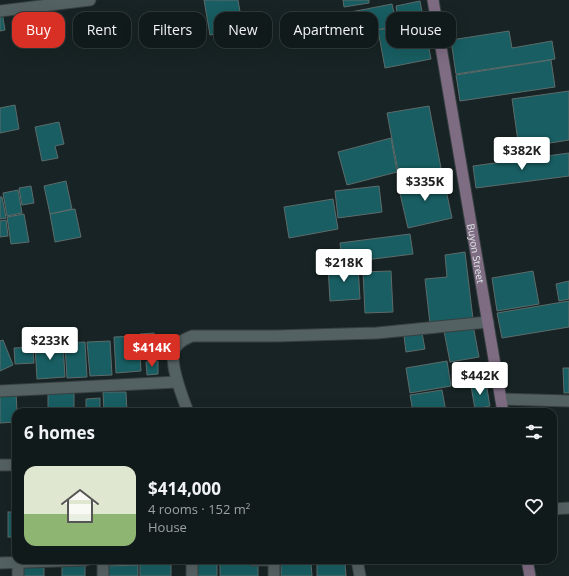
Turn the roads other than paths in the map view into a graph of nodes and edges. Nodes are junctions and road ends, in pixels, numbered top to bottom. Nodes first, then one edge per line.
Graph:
1 (90, 0) edge
2 (433, 0) edge
3 (0, 11) edge
4 (488, 322) junction
5 (177, 382) junction
6 (0, 391) edge
7 (501, 399) junction
8 (569, 401) edge
9 (187, 408) edge
10 (502, 408) edge
11 (0, 465) edge
12 (12, 465) edge
13 (569, 508) edge
14 (557, 509) edge
15 (0, 563) edge
16 (12, 563) edge
17 (18, 564) edge
18 (103, 564) edge
19 (192, 564) edge
20 (274, 564) edge
21 (358, 564) edge
22 (528, 564) edge
23 (18, 576) edge
24 (103, 576) edge
25 (192, 576) edge
26 (274, 576) edge
27 (360, 576) edge
28 (530, 576) edge

1 - 3 street
2 - 4 main road, Buyon Street
4 - 5 street
4 - 7 main road, Buyon Street
5 - 6 street
5 - 9 street
7 - 8 street
7 - 10 main road, Buyon Street
11 - 12 street
13 - 14 street
15 - 16 street
17 - 23 street
18 - 24 street
19 - 25 street
20 - 26 street
21 - 27 street
22 - 28 main road

